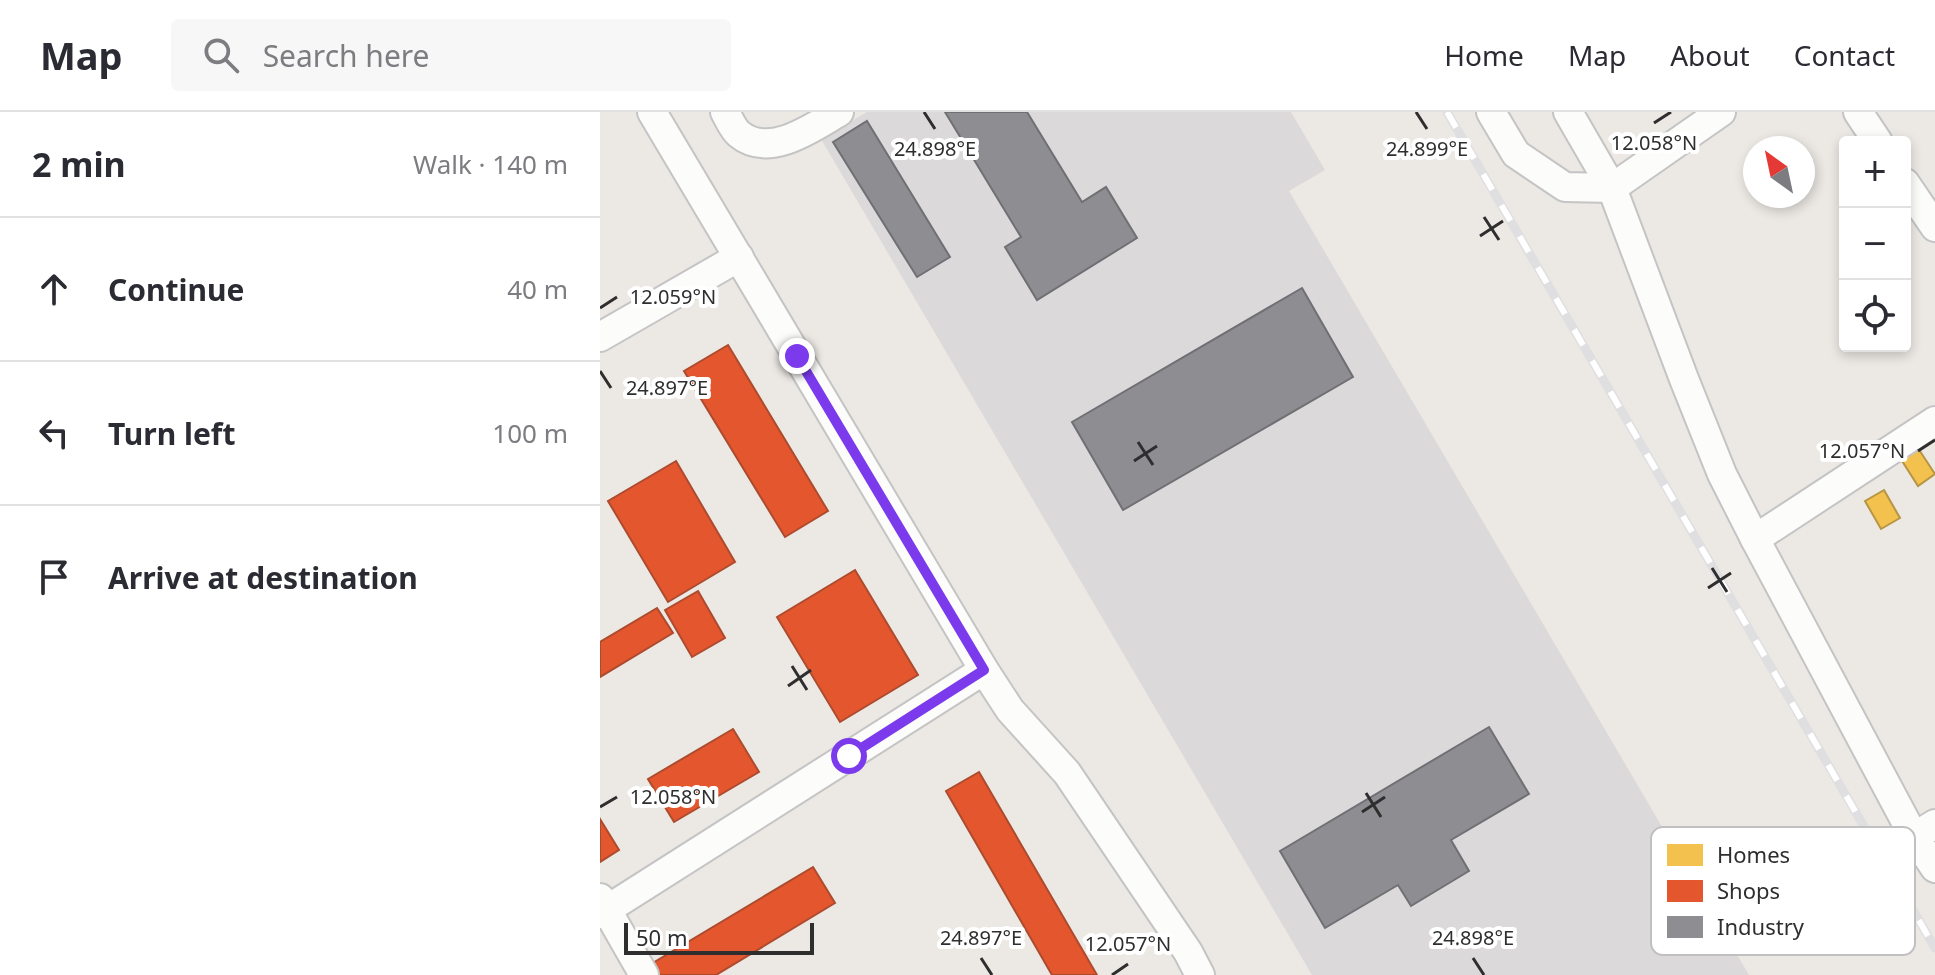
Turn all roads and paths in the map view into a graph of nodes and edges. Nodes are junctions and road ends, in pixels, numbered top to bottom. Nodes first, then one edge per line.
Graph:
1 (652, 112) edge
2 (725, 112) edge
3 (839, 112) edge
4 (1491, 112) edge
5 (1568, 112) edge
6 (1721, 112) edge
7 (1858, 112) edge
8 (1874, 136) edge
9 (1612, 188) junction
10 (739, 257) junction
11 (600, 337) edge
12 (1933, 428) edge
13 (1755, 539) junction
14 (984, 670) junction
15 (1925, 830) edge
16 (1935, 868) edge
17 (602, 907) edge
18 (644, 975) edge
19 (1200, 975) edge

1 - 10 street
2 - 3 street
4 - 9 street
5 - 9 street
6 - 9 street
7 - 8 street
9 - 13 street
10 - 11 street
10 - 14 street
12 - 13 street
13 - 15 street
14 - 17 street
14 - 19 street
15 - 16 street
17 - 18 street

